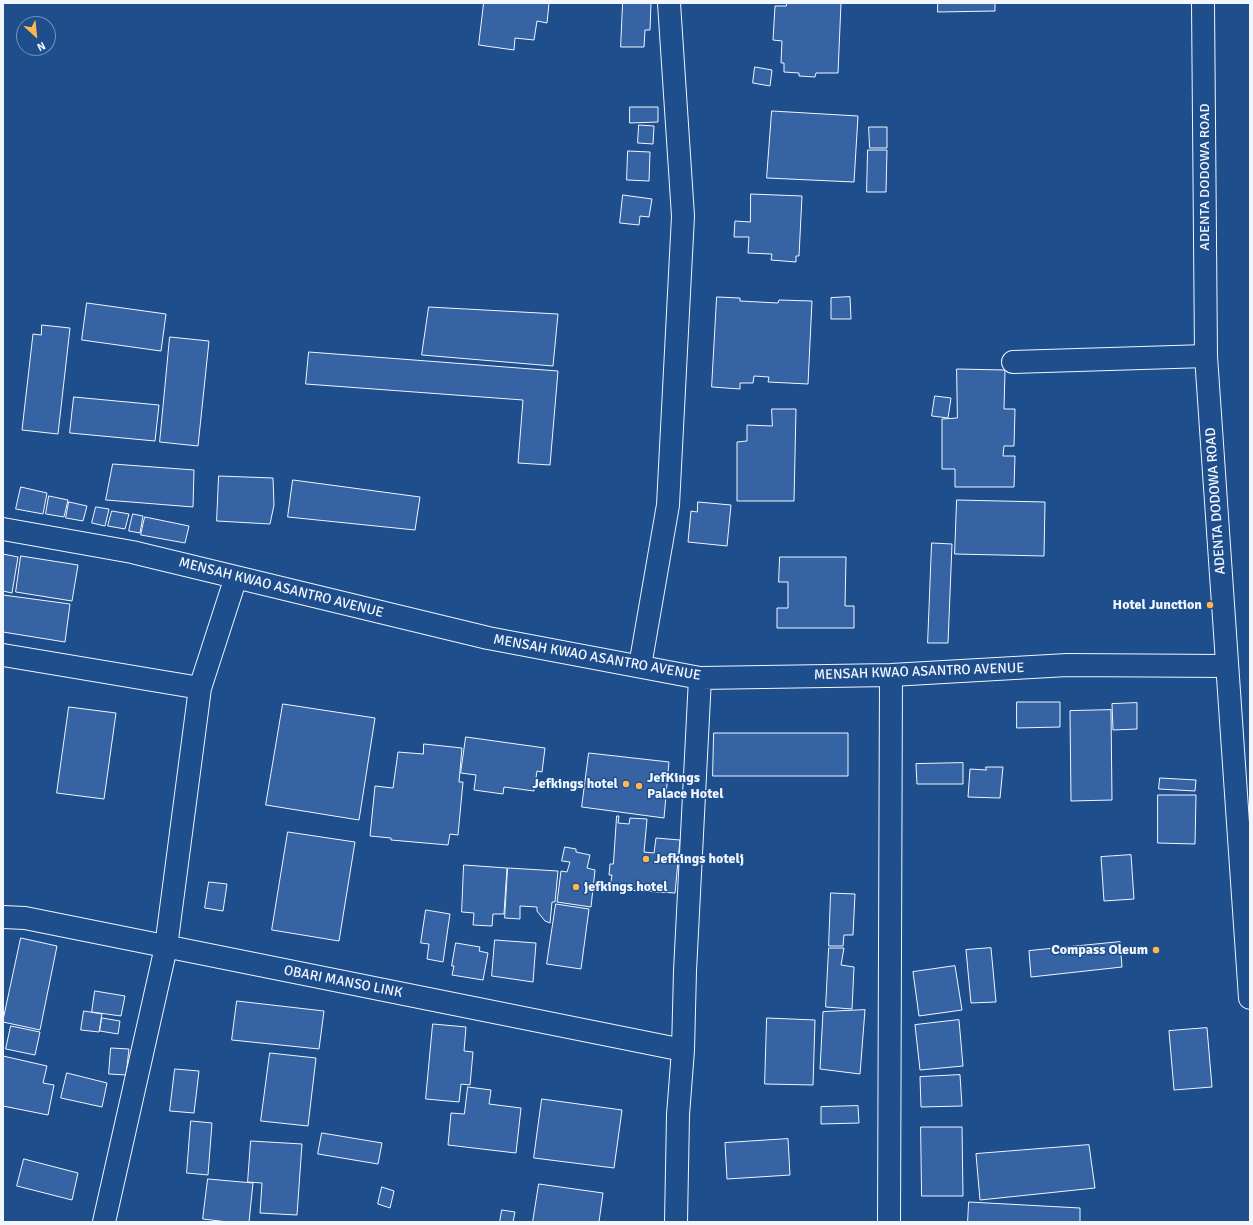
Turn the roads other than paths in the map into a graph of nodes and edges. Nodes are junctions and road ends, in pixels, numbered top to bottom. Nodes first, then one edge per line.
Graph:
1 (669, 3) edge
2 (1203, 3) edge
3 (1206, 356) junction
4 (1013, 362) dead end
5 (3, 529) edge
6 (236, 577) junction
7 (3, 655) edge
8 (640, 666) junction
9 (1227, 666) junction
10 (891, 675) junction
11 (700, 678) junction
12 (200, 688) junction
13 (3, 917) edge
14 (166, 947) junction
15 (1249, 962) edge
16 (1250, 998) edge
17 (682, 1050) junction
18 (104, 1222) edge
19 (676, 1222) edge
20 (889, 1222) edge

1 - 8 street
2 - 3 street, ADENTA DODOWA ROAD
3 - 4 street
3 - 9 street, ADENTA DODOWA ROAD
5 - 6 street, MENSAH KWAO ASANTRO AVENUE
6 - 8 street, MENSAH KWAO ASANTRO AVENUE
6 - 12 street
7 - 12 street
8 - 11 street, MENSAH KWAO ASANTRO AVENUE
9 - 10 street, MENSAH KWAO ASANTRO AVENUE
9 - 15 street, ADENTA DODOWA ROAD
10 - 11 street, MENSAH KWAO ASANTRO AVENUE
10 - 20 street
11 - 17 street
12 - 14 street
13 - 14 street, OBARI MANSO LINK
14 - 17 street, OBARI MANSO LINK
14 - 18 street
15 - 16 street, ADENTA DODOWA ROAD
17 - 19 street

